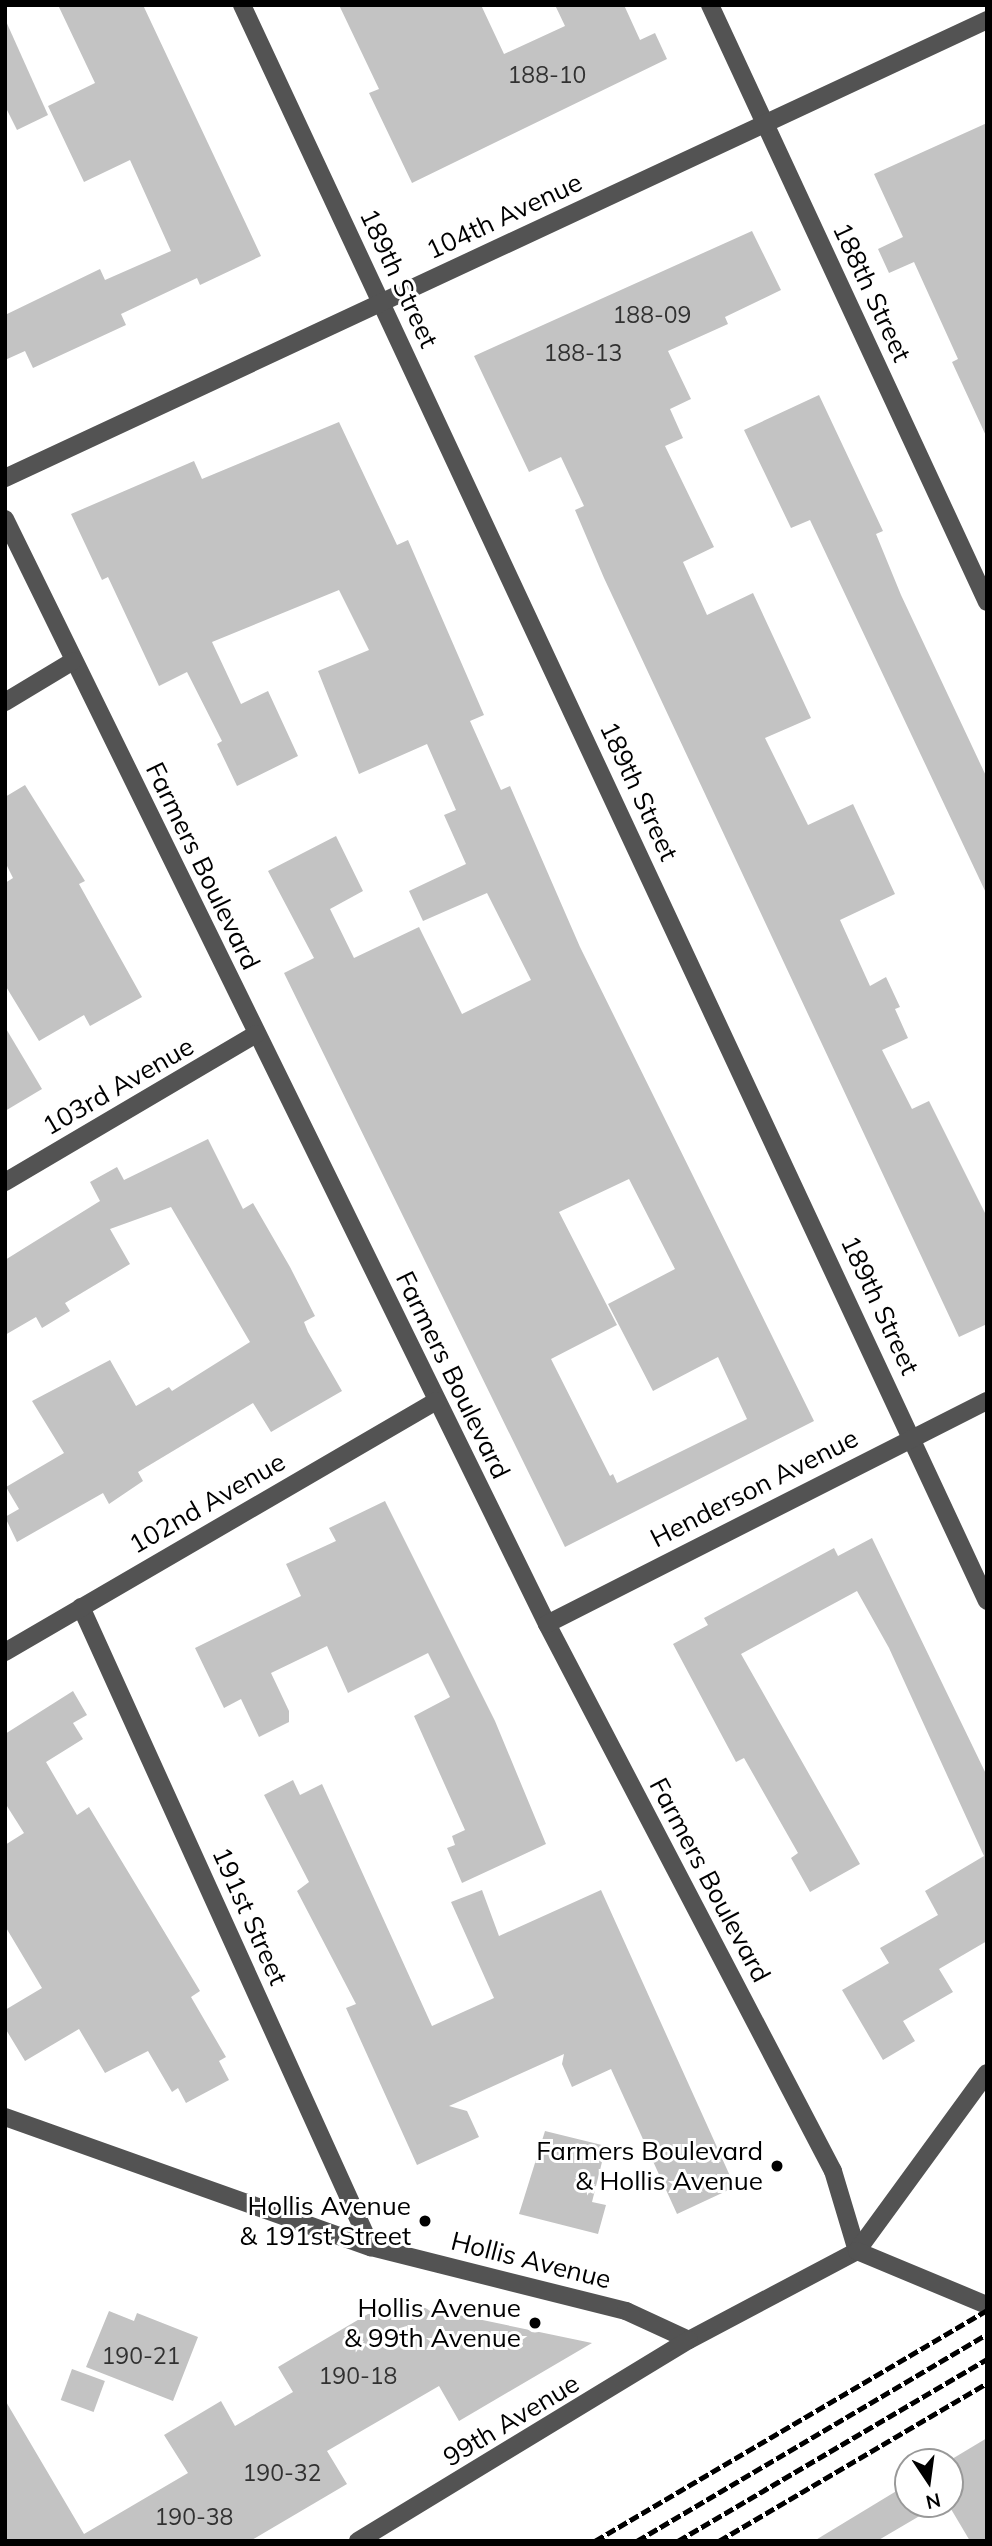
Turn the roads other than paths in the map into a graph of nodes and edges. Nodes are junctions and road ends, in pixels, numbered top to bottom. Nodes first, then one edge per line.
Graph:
1 (242, 5) edge
2 (710, 5) edge
3 (987, 20) edge
4 (765, 123) junction
5 (381, 303) junction
6 (5, 478) edge
7 (5, 519) edge
8 (987, 602) edge
9 (73, 661) junction
10 (5, 702) edge
11 (256, 1034) junction
12 (5, 1182) edge
13 (436, 1401) junction
14 (987, 1401) edge
15 (913, 1436) junction
16 (987, 1601) edge
17 (81, 1607) junction
18 (547, 1624) junction
19 (5, 1652) edge
20 (987, 2074) edge
21 (5, 2117) edge
22 (371, 2247) junction
23 (857, 2251) junction
24 (987, 2305) edge
25 (689, 2340) junction
26 (358, 2541) edge

1 - 5 street, 189th Street
2 - 4 street, 188th Street
3 - 4 street, 104th Avenue
4 - 5 street, 104th Avenue
4 - 8 street, 188th Street
5 - 6 street, 104th Avenue
5 - 15 street, 189th Street
7 - 9 street, Farmers Boulevard
9 - 10 street
9 - 11 street, Farmers Boulevard
11 - 12 street, 103rd Avenue
11 - 13 street, Farmers Boulevard
13 - 17 street, 102nd Avenue
13 - 18 street, Farmers Boulevard
14 - 15 street, Henderson Avenue
15 - 16 street, 189th Street
15 - 18 street, Henderson Avenue
17 - 19 street, 102nd Avenue
17 - 22 street, 191st Street
18 - 23 street, Farmers Boulevard
20 - 23 street
21 - 22 street, Hollis Avenue
22 - 25 street, Hollis Avenue
23 - 24 street
23 - 25 street
25 - 26 street, 99th Avenue

